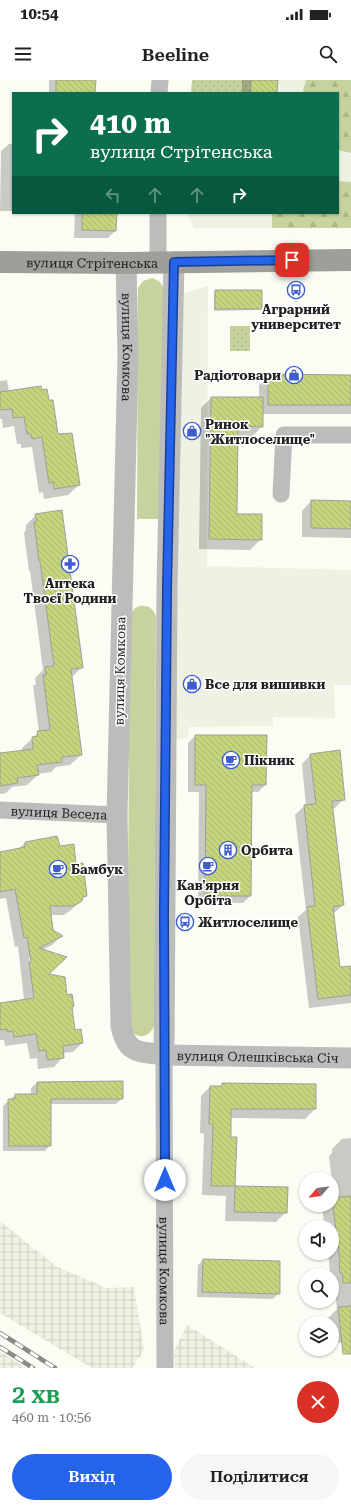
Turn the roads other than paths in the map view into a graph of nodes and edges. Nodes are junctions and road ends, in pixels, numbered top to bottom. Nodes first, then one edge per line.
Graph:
1 (160, 80) edge
2 (159, 92) edge
3 (158, 214) edge
4 (351, 260) edge
5 (0, 262) edge
6 (166, 262) junction
7 (126, 263) junction
8 (351, 435) edge
9 (281, 494) dead end
10 (0, 810) edge
11 (117, 815) junction
12 (134, 1051) joint
13 (164, 1055) junction
14 (351, 1058) edge
15 (165, 1368) edge

1 - 2 street
3 - 6 street, вулиця Комкова
4 - 6 main road, вулиця Стрітенська
5 - 7 main road, вулиця Стрітенська
6 - 7 main road, вулиця Стрітенська
6 - 13 street, вулиця Комкова
7 - 11 street, вулиця Комкова
8 - 9 street
10 - 11 street, вулиця Весела
11 - 12 street, вулиця Комкова
12 - 13 street, вулиця Олешківська Січ
13 - 14 street, вулиця Олешківська Січ
13 - 15 street, вулиця Комкова

